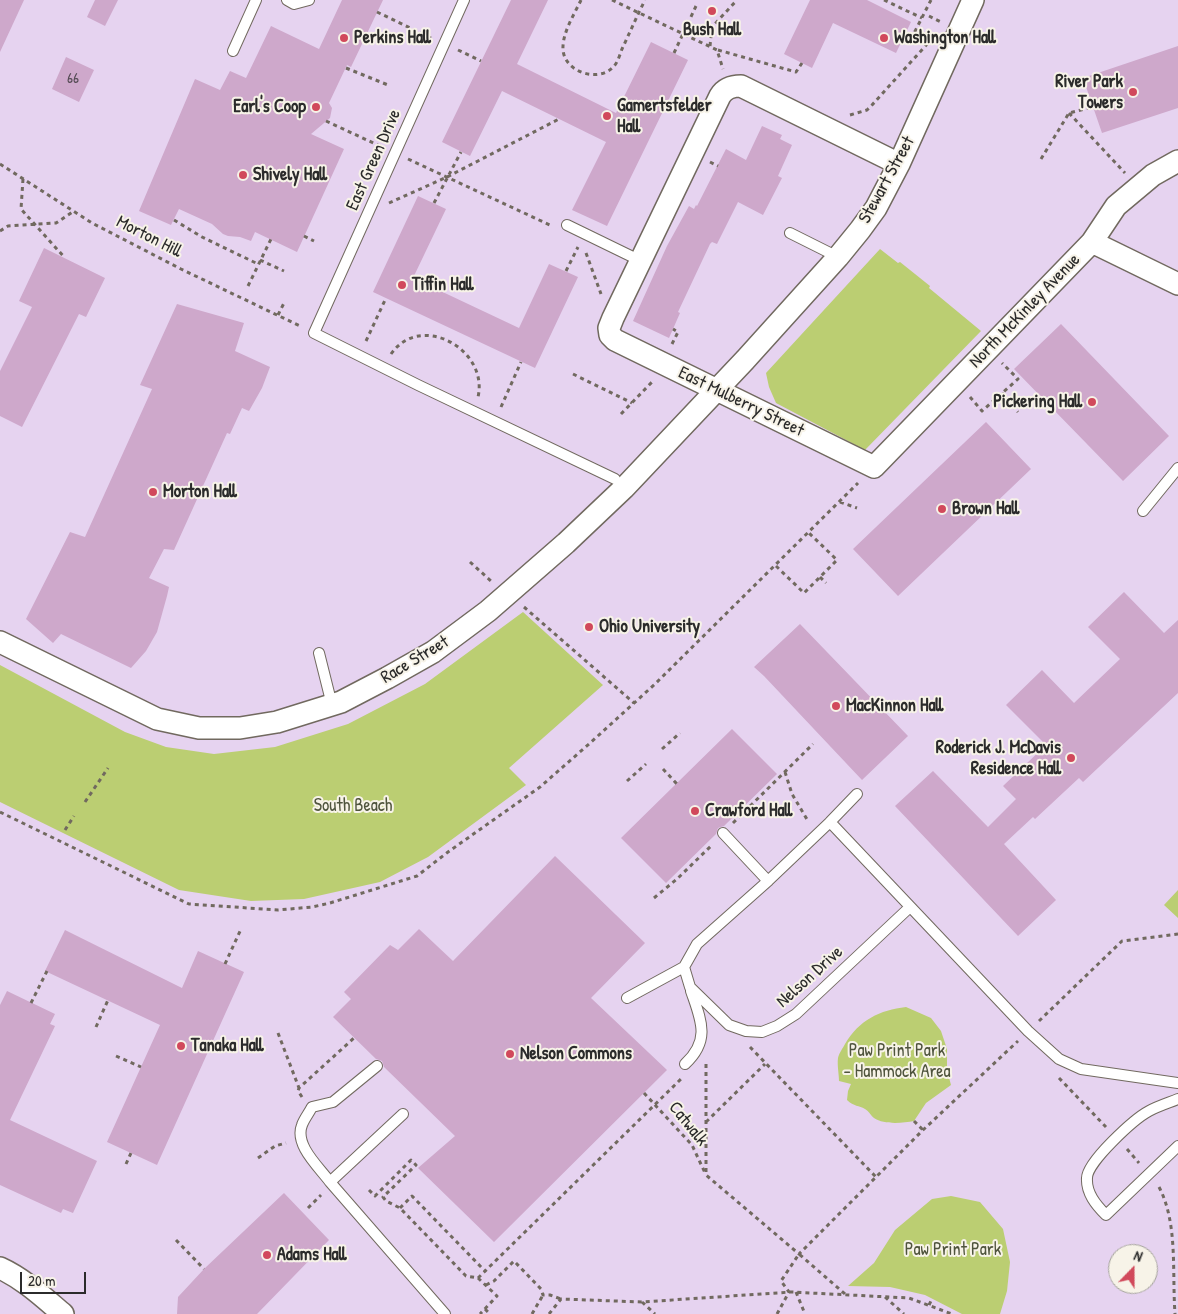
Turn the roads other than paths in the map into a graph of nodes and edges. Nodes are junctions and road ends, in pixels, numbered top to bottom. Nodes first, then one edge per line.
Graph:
1 (256, 0) edge
2 (287, 0) edge
3 (309, 0) edge
4 (464, 0) edge
5 (973, 0) edge
6 (233, 51) dead end
7 (1178, 162) edge
8 (900, 164) junction
9 (567, 225) dead end
10 (790, 233) dead end
11 (1092, 242) junction
12 (838, 257) junction
13 (641, 261) junction
14 (1178, 284) edge
15 (746, 360) joint
16 (717, 390) junction
17 (874, 467) joint
18 (1178, 468) edge
19 (615, 480) dead end
20 (1143, 511) dead end
21 (0, 642) edge
22 (319, 653) dead end
23 (332, 705) junction
24 (857, 794) dead end
25 (830, 822) junction
26 (724, 833) road end
27 (768, 881) junction
28 (910, 907) junction
29 (684, 967) junction
30 (690, 987) junction
31 (627, 998) dead end
32 (377, 1066) dead end
33 (685, 1069) road end
34 (1178, 1083) edge
35 (1178, 1099) edge
36 (403, 1114) dead end
37 (1178, 1146) edge
38 (330, 1182) junction
39 (0, 1268) edge
40 (64, 1314) edge
41 (445, 1314) edge

1 - 6 lane
2 - 3 lane
4 - 19 lane, East Green Drive
5 - 8 street, Stewart Street
7 - 11 street, North McKinley Avenue
8 - 12 street, Stewart Street
8 - 13 street
9 - 13 lane
10 - 12 lane
11 - 14 street
11 - 17 street, North McKinley Avenue
12 - 15 street, Stewart Street
13 - 16 street, East Mulberry Street
15 - 16 street, Race Street
16 - 17 street, East Mulberry Street
16 - 23 street, Race Street
18 - 20 lane
21 - 23 street, Race Street
22 - 23 lane
24 - 25 lane
25 - 27 lane
25 - 28 lane
26 - 27 lane
27 - 29 lane
28 - 30 lane, Nelson Drive
28 - 34 lane
29 - 30 lane, Nelson Drive
29 - 31 lane
30 - 33 lane
32 - 38 lane
35 - 37 lane
36 - 38 lane
38 - 41 lane
39 - 40 street

